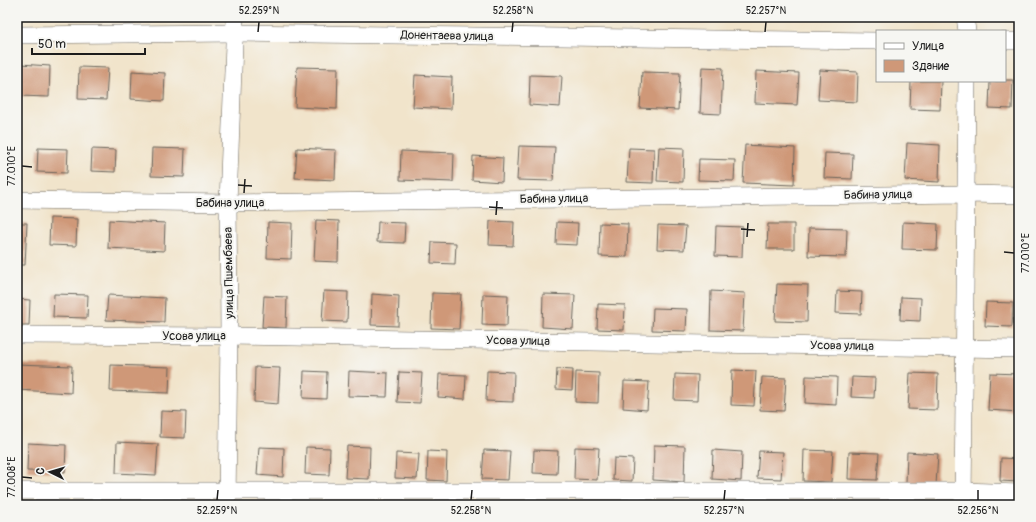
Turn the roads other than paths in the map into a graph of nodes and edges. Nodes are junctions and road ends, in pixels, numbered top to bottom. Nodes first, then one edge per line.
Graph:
1 (965, 17) edge
2 (235, 25) edge
3 (967, 30) edge
4 (17, 34) edge
5 (876, 41) edge
6 (1006, 41) edge
7 (1019, 41) edge
8 (967, 82) edge
9 (966, 194) junction
10 (1019, 195) edge
11 (17, 200) edge
12 (228, 203) junction
13 (17, 335) edge
14 (230, 336) junction
15 (964, 348) junction
16 (1019, 349) edge
17 (17, 491) edge
18 (1019, 493) edge
19 (227, 498) edge
20 (963, 498) edge

1 - 3 street
2 - 4 street, Донентаева улица
2 - 5 street, Донентаева улица
2 - 12 street, улица Пшембаева
6 - 7 street
8 - 9 street
9 - 10 street, Бабина улица
9 - 12 street, Бабина улица
9 - 15 street
11 - 12 street, Бабина улица
12 - 14 street, улица Пшембаева
13 - 14 street, Усова улица
14 - 15 street, Усова улица
14 - 19 street, улица Пшембаева
15 - 16 street, Усова улица
15 - 20 street
17 - 19 street
18 - 20 street
19 - 20 street

